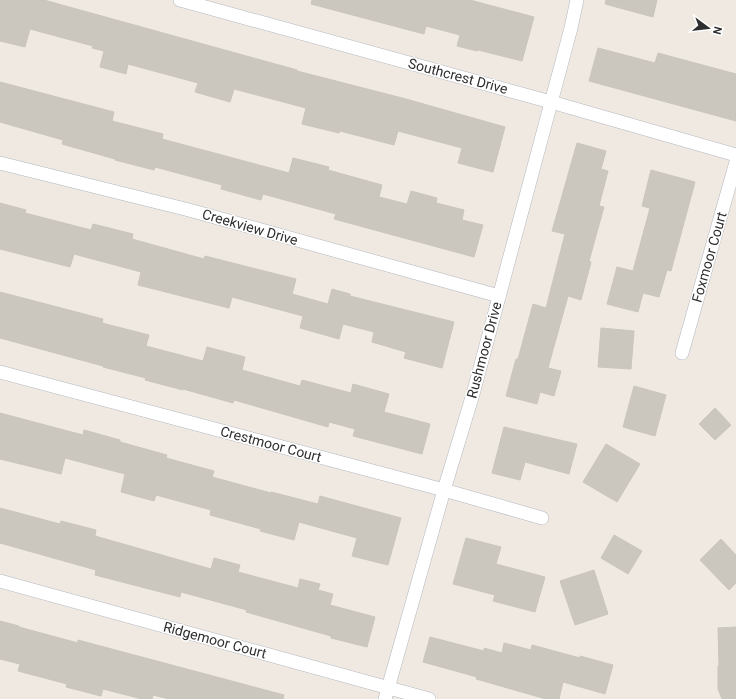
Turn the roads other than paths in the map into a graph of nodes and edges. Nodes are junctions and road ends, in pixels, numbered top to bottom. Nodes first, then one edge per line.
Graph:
1 (180, 0) edge
2 (577, 0) edge
3 (551, 102) junction
4 (736, 155) edge
5 (736, 162) edge
6 (0, 163) edge
7 (499, 296) junction
8 (682, 353) dead end
9 (0, 372) edge
10 (444, 490) junction
11 (542, 518) dead end
12 (0, 581) edge
13 (386, 693) edge
14 (429, 699) edge

1 - 3 street, Southcrest Drive
2 - 3 street, Rushmoor Drive
3 - 4 street, Southcrest Drive
3 - 7 street, Rushmoor Drive
5 - 8 street, Foxmoor Court
6 - 7 street, Creekview Drive
7 - 10 street, Rushmoor Drive
9 - 10 street, Crestmoor Court
10 - 11 street, Crestmoor Court
10 - 13 street, Rushmoor Drive
12 - 13 street, Ridgemoor Court
13 - 14 street, Ridgemoor Court

